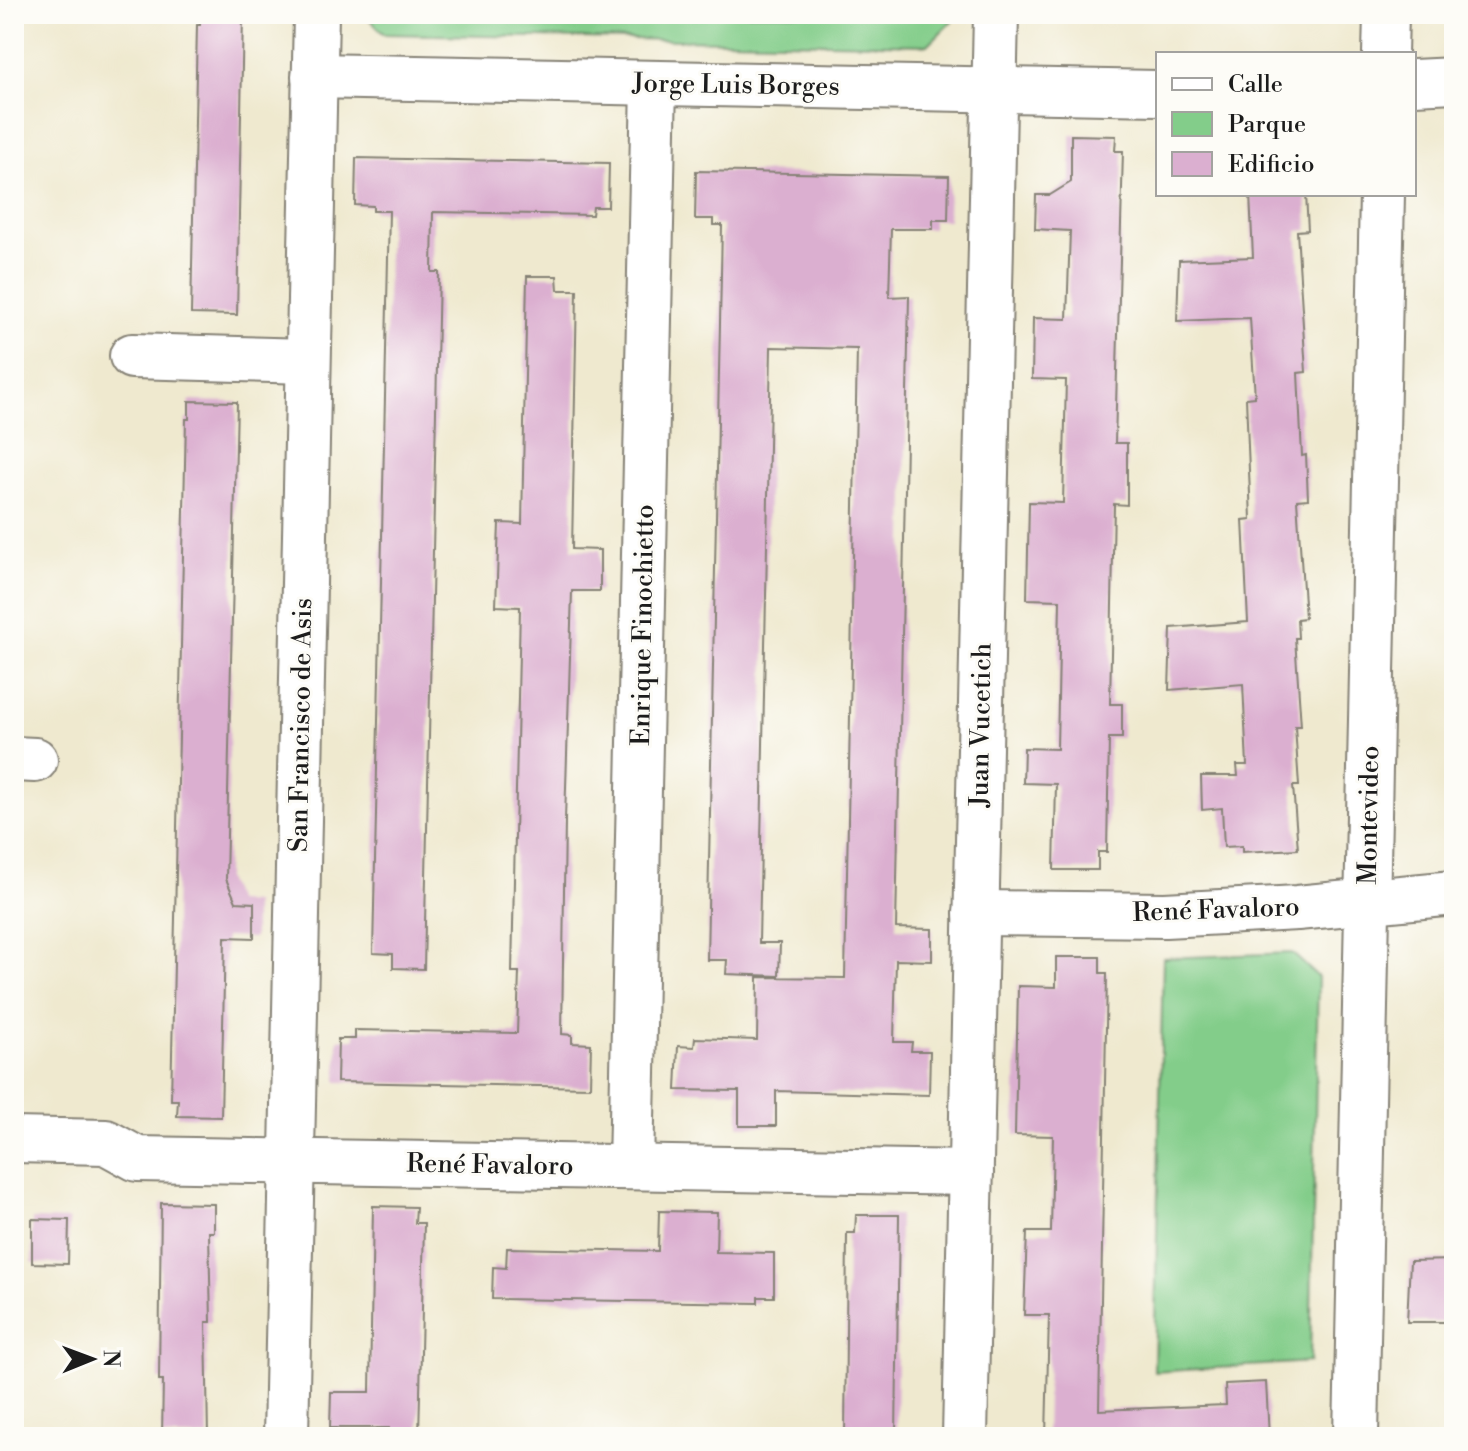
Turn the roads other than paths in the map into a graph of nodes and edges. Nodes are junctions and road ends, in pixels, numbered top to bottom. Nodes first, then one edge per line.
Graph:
1 (316, 14) edge
2 (996, 14) edge
3 (1386, 14) edge
4 (1385, 52) edge
5 (314, 76) junction
6 (1454, 80) edge
7 (1416, 82) edge
8 (654, 83) junction
9 (995, 90) junction
10 (1156, 93) edge
11 (1382, 196) edge
12 (132, 356) dead end
13 (308, 361) junction
14 (1454, 893) edge
15 (1367, 901) junction
16 (976, 913) junction
17 (14, 1140) edge
18 (292, 1161) junction
19 (631, 1167) junction
20 (971, 1173) junction
21 (286, 1437) edge
22 (965, 1437) edge
23 (1356, 1437) edge

1 - 5 street, San Francisco de Asis
2 - 9 street, Juan Vucetich
3 - 4 street
5 - 8 street, Jorge Luis Borges
5 - 13 street, San Francisco de Asis
6 - 7 street
8 - 9 street, Jorge Luis Borges
8 - 19 street, Enrique Finochietto
9 - 10 street, Jorge Luis Borges
9 - 16 street, Juan Vucetich
11 - 15 street, Montevideo
12 - 13 street
13 - 18 street, San Francisco de Asis
14 - 15 street, René Favaloro
15 - 16 street, René Favaloro
15 - 23 street, Montevideo
16 - 20 street, Juan Vucetich
17 - 18 street, René Favaloro
18 - 19 street, René Favaloro
18 - 21 street, San Francisco de Asis
19 - 20 street, René Favaloro
20 - 22 street, Juan Vucetich

